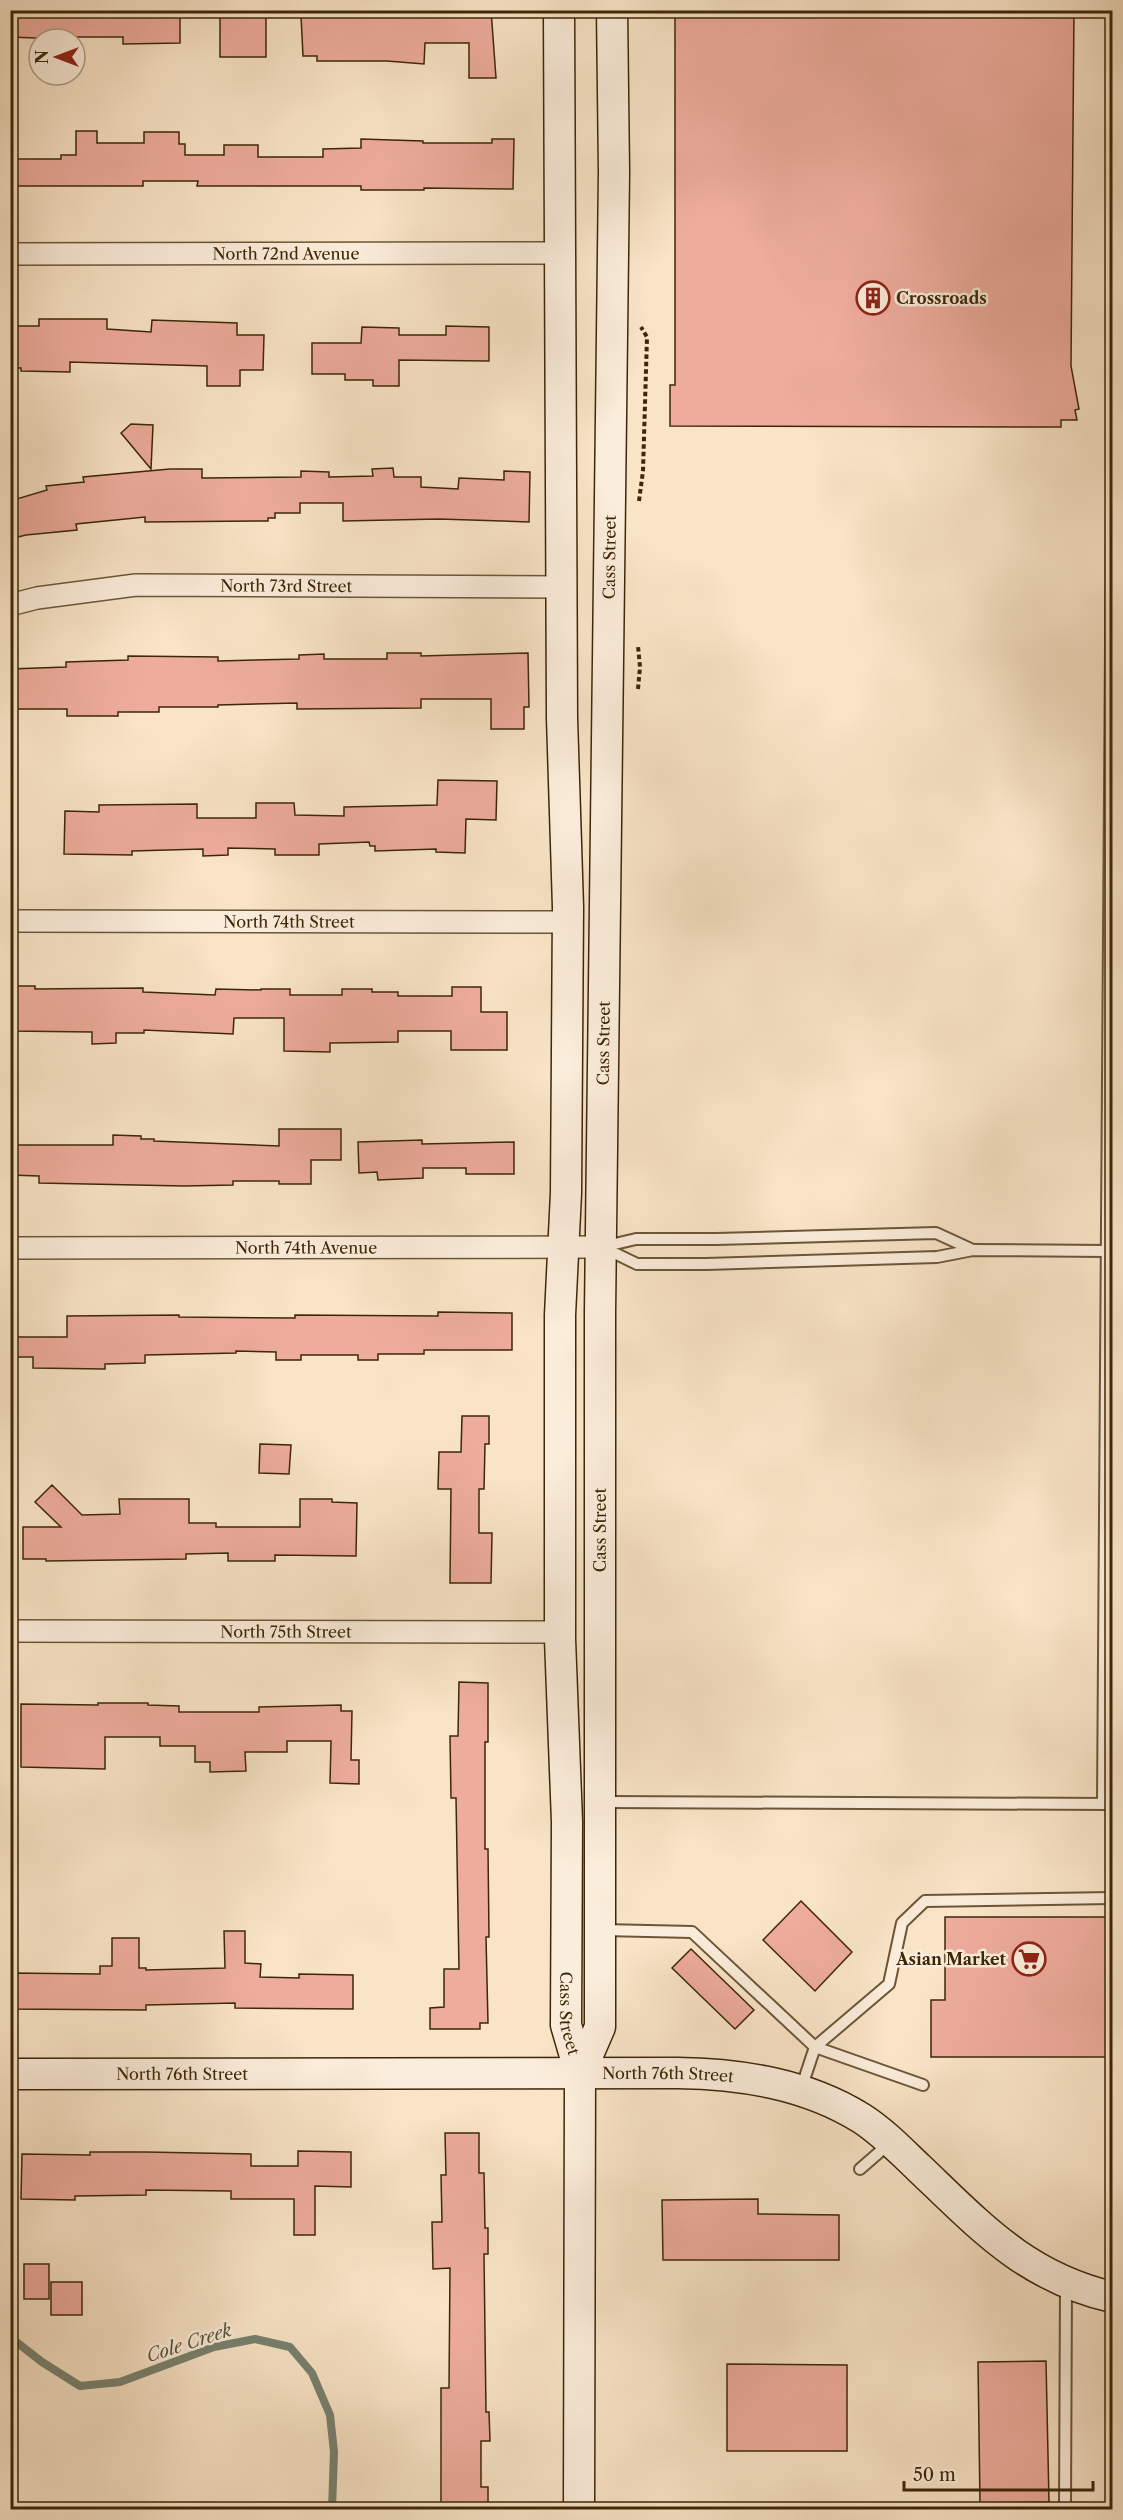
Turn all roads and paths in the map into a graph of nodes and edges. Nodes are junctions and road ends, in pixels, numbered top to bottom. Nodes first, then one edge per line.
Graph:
1 (559, 10) edge
2 (612, 10) edge
3 (561, 253) junction
4 (10, 254) edge
5 (1113, 502) edge
6 (562, 586) junction
7 (10, 605) edge
8 (1111, 830) edge
9 (10, 921) edge
10 (568, 922) junction
11 (563, 1247) junction
12 (602, 1247) junction
13 (10, 1248) edge
14 (973, 1250) junction
15 (1107, 1251) junction
16 (1109, 1378) edge
17 (10, 1631) edge
18 (560, 1632) junction
19 (600, 1802) junction
20 (1108, 1804) edge
21 (1113, 1898) edge
22 (600, 1930) junction
23 (815, 2047) junction
24 (580, 2073) junction
25 (10, 2074) edge
26 (923, 2085) dead end
27 (801, 2090) junction
28 (891, 2141) junction
29 (860, 2169) dead end
30 (1066, 2283) junction
31 (1113, 2298) edge
32 (579, 2510) edge
33 (1065, 2510) edge

1 - 3 main road, Cass Street
2 - 12 main road, Cass Street
3 - 4 street, North 72nd Avenue
3 - 6 main road, Cass Street
5 - 8 lane
6 - 7 street, North 73rd Street
6 - 10 main road, Cass Street
8 - 15 lane
9 - 10 street, North 74th Street
10 - 11 main road, Cass Street
11 - 12 street, North 74th Avenue
11 - 13 street, North 74th Avenue
11 - 18 main road, Cass Street
12 - 14 lane
12 - 14 lane
12 - 19 main road, Cass Street
14 - 15 lane
15 - 16 lane
16 - 20 lane
17 - 18 street, North 75th Street
18 - 24 main road, Cass Street
19 - 20 lane
19 - 22 main road, Cass Street
21 - 23 lane
22 - 23 lane
22 - 24 main road, Cass Street
23 - 26 lane
23 - 27 lane
24 - 25 main road, North 76th Street
24 - 27 main road, North 76th Street
24 - 32 main road, Cass Street
27 - 28 main road, North 76th Street
28 - 29 lane
28 - 30 main road, North 76th Street
30 - 31 main road, North 76th Street
30 - 33 lane

